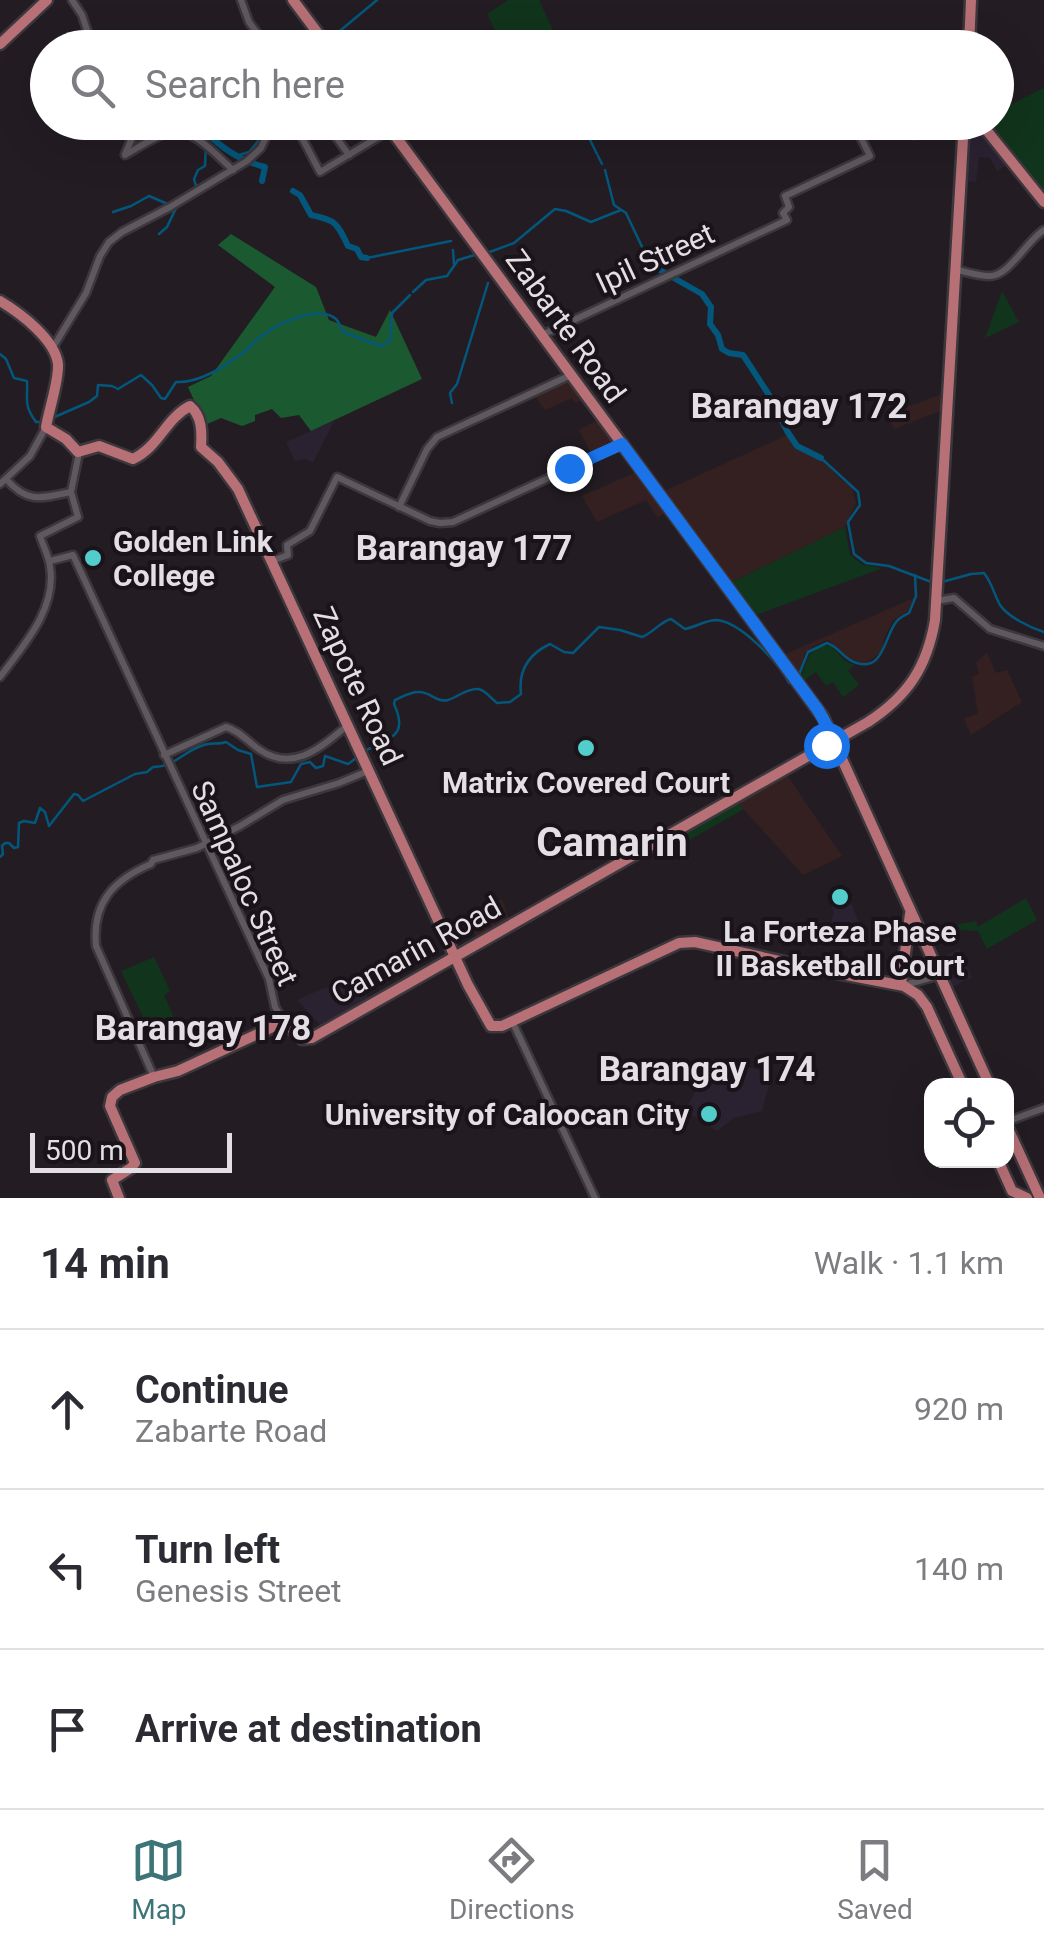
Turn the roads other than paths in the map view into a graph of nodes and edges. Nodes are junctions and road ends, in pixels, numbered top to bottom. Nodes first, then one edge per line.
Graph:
1 (47, 0) edge
2 (72, 0) edge
3 (241, 0) edge
4 (293, 0) edge
5 (971, 0) edge
6 (87, 30) edge
7 (255, 30) edge
8 (316, 30) edge
9 (970, 30) edge
10 (0, 44) edge
11 (131, 140) edge
12 (154, 140) edge
13 (196, 140) edge
14 (265, 140) edge
15 (303, 140) edge
16 (338, 140) edge
17 (369, 140) edge
18 (398, 140) edge
19 (862, 140) edge
20 (963, 140) edge
21 (994, 140) edge
22 (349, 155) junction
23 (233, 170) junction
24 (1044, 200) edge
25 (1044, 230) edge
26 (955, 270) junction
27 (0, 300) edge
28 (542, 335) junction
29 (52, 350) junction
30 (571, 375) junction
31 (47, 422) junction
32 (622, 444) junction
33 (80, 453) junction
34 (3, 481) edge
35 (71, 492) junction
36 (398, 507) junction
37 (50, 561) junction
38 (272, 561) junction
39 (936, 601) junction
40 (1044, 646) edge
41 (0, 677) edge
42 (348, 725) junction
43 (839, 738) junction
44 (167, 760) junction
45 (370, 770) junction
46 (207, 842) junction
47 (910, 913) junction
48 (456, 957) junction
49 (940, 975) junction
50 (907, 986) junction
51 (512, 1021) junction
52 (285, 1023) junction
53 (154, 1077) junction
54 (958, 1078) edge
55 (986, 1078) edge
56 (1044, 1108) edge
57 (1014, 1120) edge
58 (1014, 1141) edge
59 (1002, 1168) edge
60 (119, 1198) edge
61 (596, 1198) edge
62 (1027, 1198) edge
63 (1040, 1198) edge

1 - 10 main road
2 - 6 street
3 - 7 street
4 - 8 main road
5 - 9 main road
11 - 12 street
13 - 23 street
14 - 23 street
15 - 22 street
16 - 22 street
17 - 22 street
18 - 28 main road, Zabarte Road
19 - 28 street, Ipil Street
20 - 26 main road, Camarin Road
21 - 24 main road
23 - 29 street
25 - 26 street
26 - 39 main road, Camarin Road
27 - 29 main road
28 - 30 main road, Zabarte Road
29 - 31 main road
30 - 32 main road, Zabarte Road
30 - 36 street
31 - 33 main road
31 - 34 street
32 - 36 street
32 - 43 main road, Zabarte Road
33 - 35 street
33 - 38 main road, Zapote Road
34 - 35 street
35 - 37 street
36 - 38 street
37 - 41 street
37 - 44 street, Sampaloc Street
38 - 42 main road, Zapote Road
39 - 40 street
39 - 43 main road, Camarin Road
42 - 44 street
42 - 45 main road, Zapote Road
43 - 47 main road, Zabarte Road
43 - 48 main road, Camarin Road
44 - 46 street, Sampaloc Street
45 - 46 street
45 - 48 main road, Zapote Road
46 - 52 street, Sampaloc Street
46 - 53 street
47 - 49 main road, Zabarte Road
47 - 50 main road
48 - 51 main road, Zapote Road
48 - 52 main road, Camarin Road
49 - 50 street
49 - 55 main road, Zabarte Road
50 - 51 main road
50 - 54 main road
51 - 61 street
52 - 53 main road
53 - 60 main road
56 - 57 street
58 - 63 main road
59 - 62 main road

